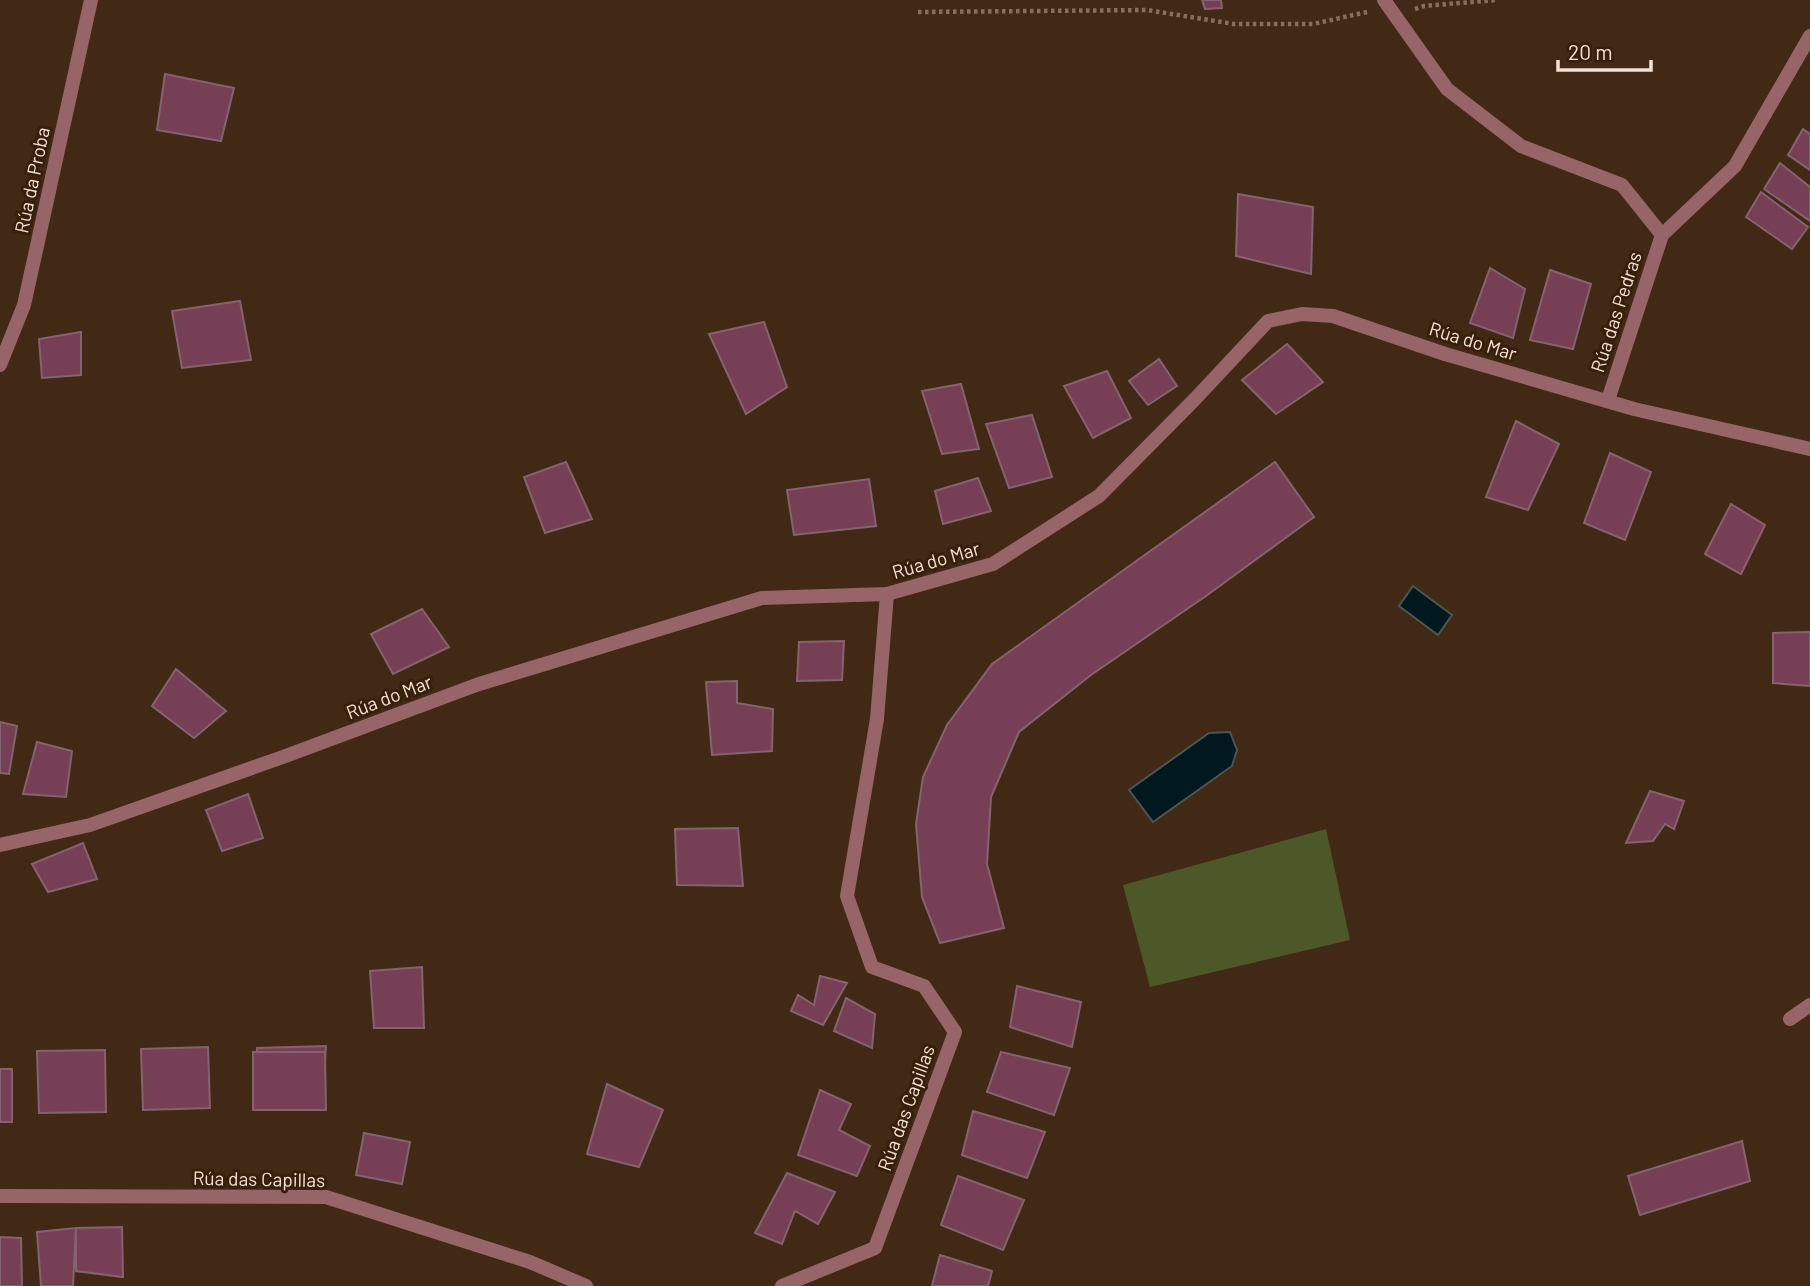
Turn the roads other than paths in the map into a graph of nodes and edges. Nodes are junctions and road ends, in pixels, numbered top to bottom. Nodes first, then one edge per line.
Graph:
1 (91, 0) edge
2 (1389, 7) edge
3 (1810, 36) edge
4 (1662, 235) junction
5 (0, 365) edge
6 (1608, 400) junction
7 (1810, 449) edge
8 (887, 594) junction
9 (0, 845) edge
10 (1810, 1005) edge
11 (1790, 1019) dead end
12 (0, 1196) edge
13 (586, 1286) edge
14 (782, 1286) edge

1 - 5 street, Rúa da Proba
2 - 4 street, Rúa das Pedras
3 - 4 street, Rúa das Pedras
4 - 6 street, Rúa das Pedras
6 - 7 street, Rúa do Mar
6 - 8 street, Rúa do Mar
8 - 9 street, Rúa do Mar
8 - 14 street, Rúa das Capillas
10 - 11 street
12 - 13 street, Rúa das Capillas

